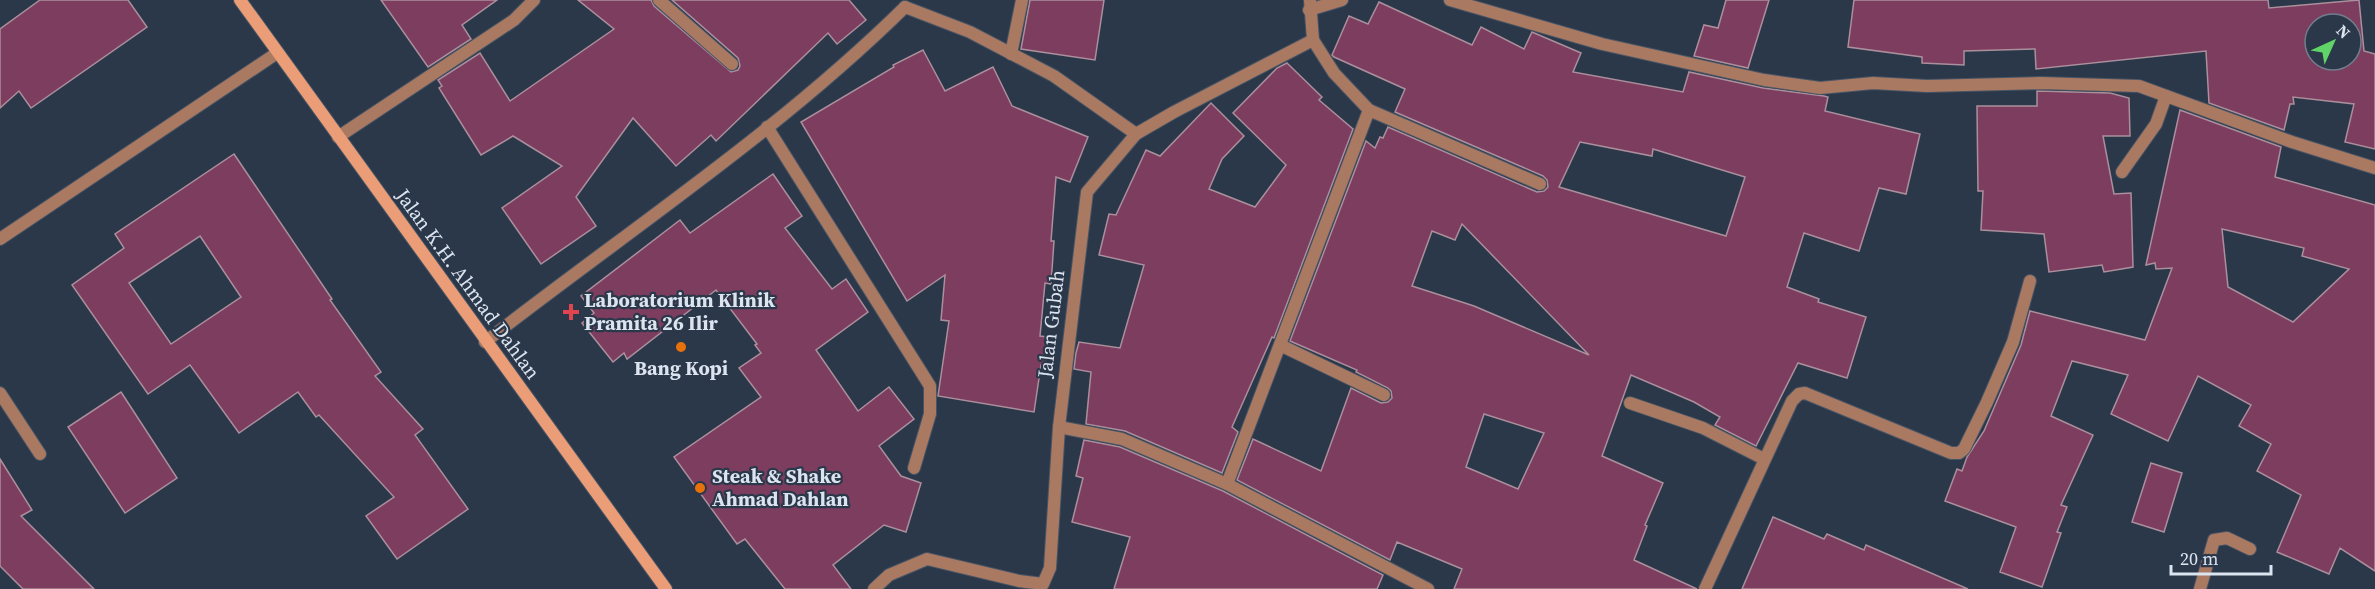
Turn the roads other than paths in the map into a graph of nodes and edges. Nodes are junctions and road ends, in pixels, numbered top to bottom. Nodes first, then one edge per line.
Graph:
1 (240, 0) edge
2 (534, 0) edge
3 (659, 0) edge
4 (1022, 0) edge
5 (1342, 0) edge
6 (1450, 0) edge
7 (902, 4) edge
8 (1310, 5) edge
9 (1313, 40) junction
10 (277, 53) junction
11 (1011, 54) junction
12 (732, 64) dead end
13 (2166, 96) junction
14 (1369, 110) junction
15 (767, 127) junction
16 (1136, 134) junction
17 (338, 137) junction
18 (2375, 168) edge
19 (2122, 172) dead end
20 (1540, 184) dead end
21 (0, 239) edge
22 (2030, 281) dead end
23 (486, 342) junction
24 (1280, 345) junction
25 (0, 393) edge
26 (1384, 395) dead end
27 (1630, 403) dead end
28 (1059, 427) junction
29 (40, 454) dead end
30 (1764, 459) junction
31 (914, 468) dead end
32 (1227, 484) junction
33 (2250, 549) dead end
34 (666, 589) edge
35 (874, 589) edge
36 (1428, 589) edge
37 (1705, 589) edge
38 (2200, 589) edge

1 - 10 main road, Jalan K.H. Ahmad Dahlan
2 - 17 street
3 - 12 street
4 - 11 street
5 - 8 street
6 - 13 street
7 - 11 street
7 - 15 street
8 - 9 street
9 - 14 street
9 - 16 street, Jalan Gubah
10 - 17 main road, Jalan K.H. Ahmad Dahlan
10 - 21 street
11 - 16 street
13 - 18 street
13 - 19 street
14 - 20 street
14 - 24 street
15 - 23 street
15 - 31 street
16 - 28 street, Jalan Gubah
17 - 23 main road, Jalan K.H. Ahmad Dahlan
22 - 30 street
23 - 34 main road, Jalan K.H. Ahmad Dahlan
24 - 26 street
24 - 32 street
25 - 29 street
27 - 30 street
28 - 32 street
28 - 35 street, Jalan Gubah
30 - 37 street
32 - 36 street
33 - 38 street

